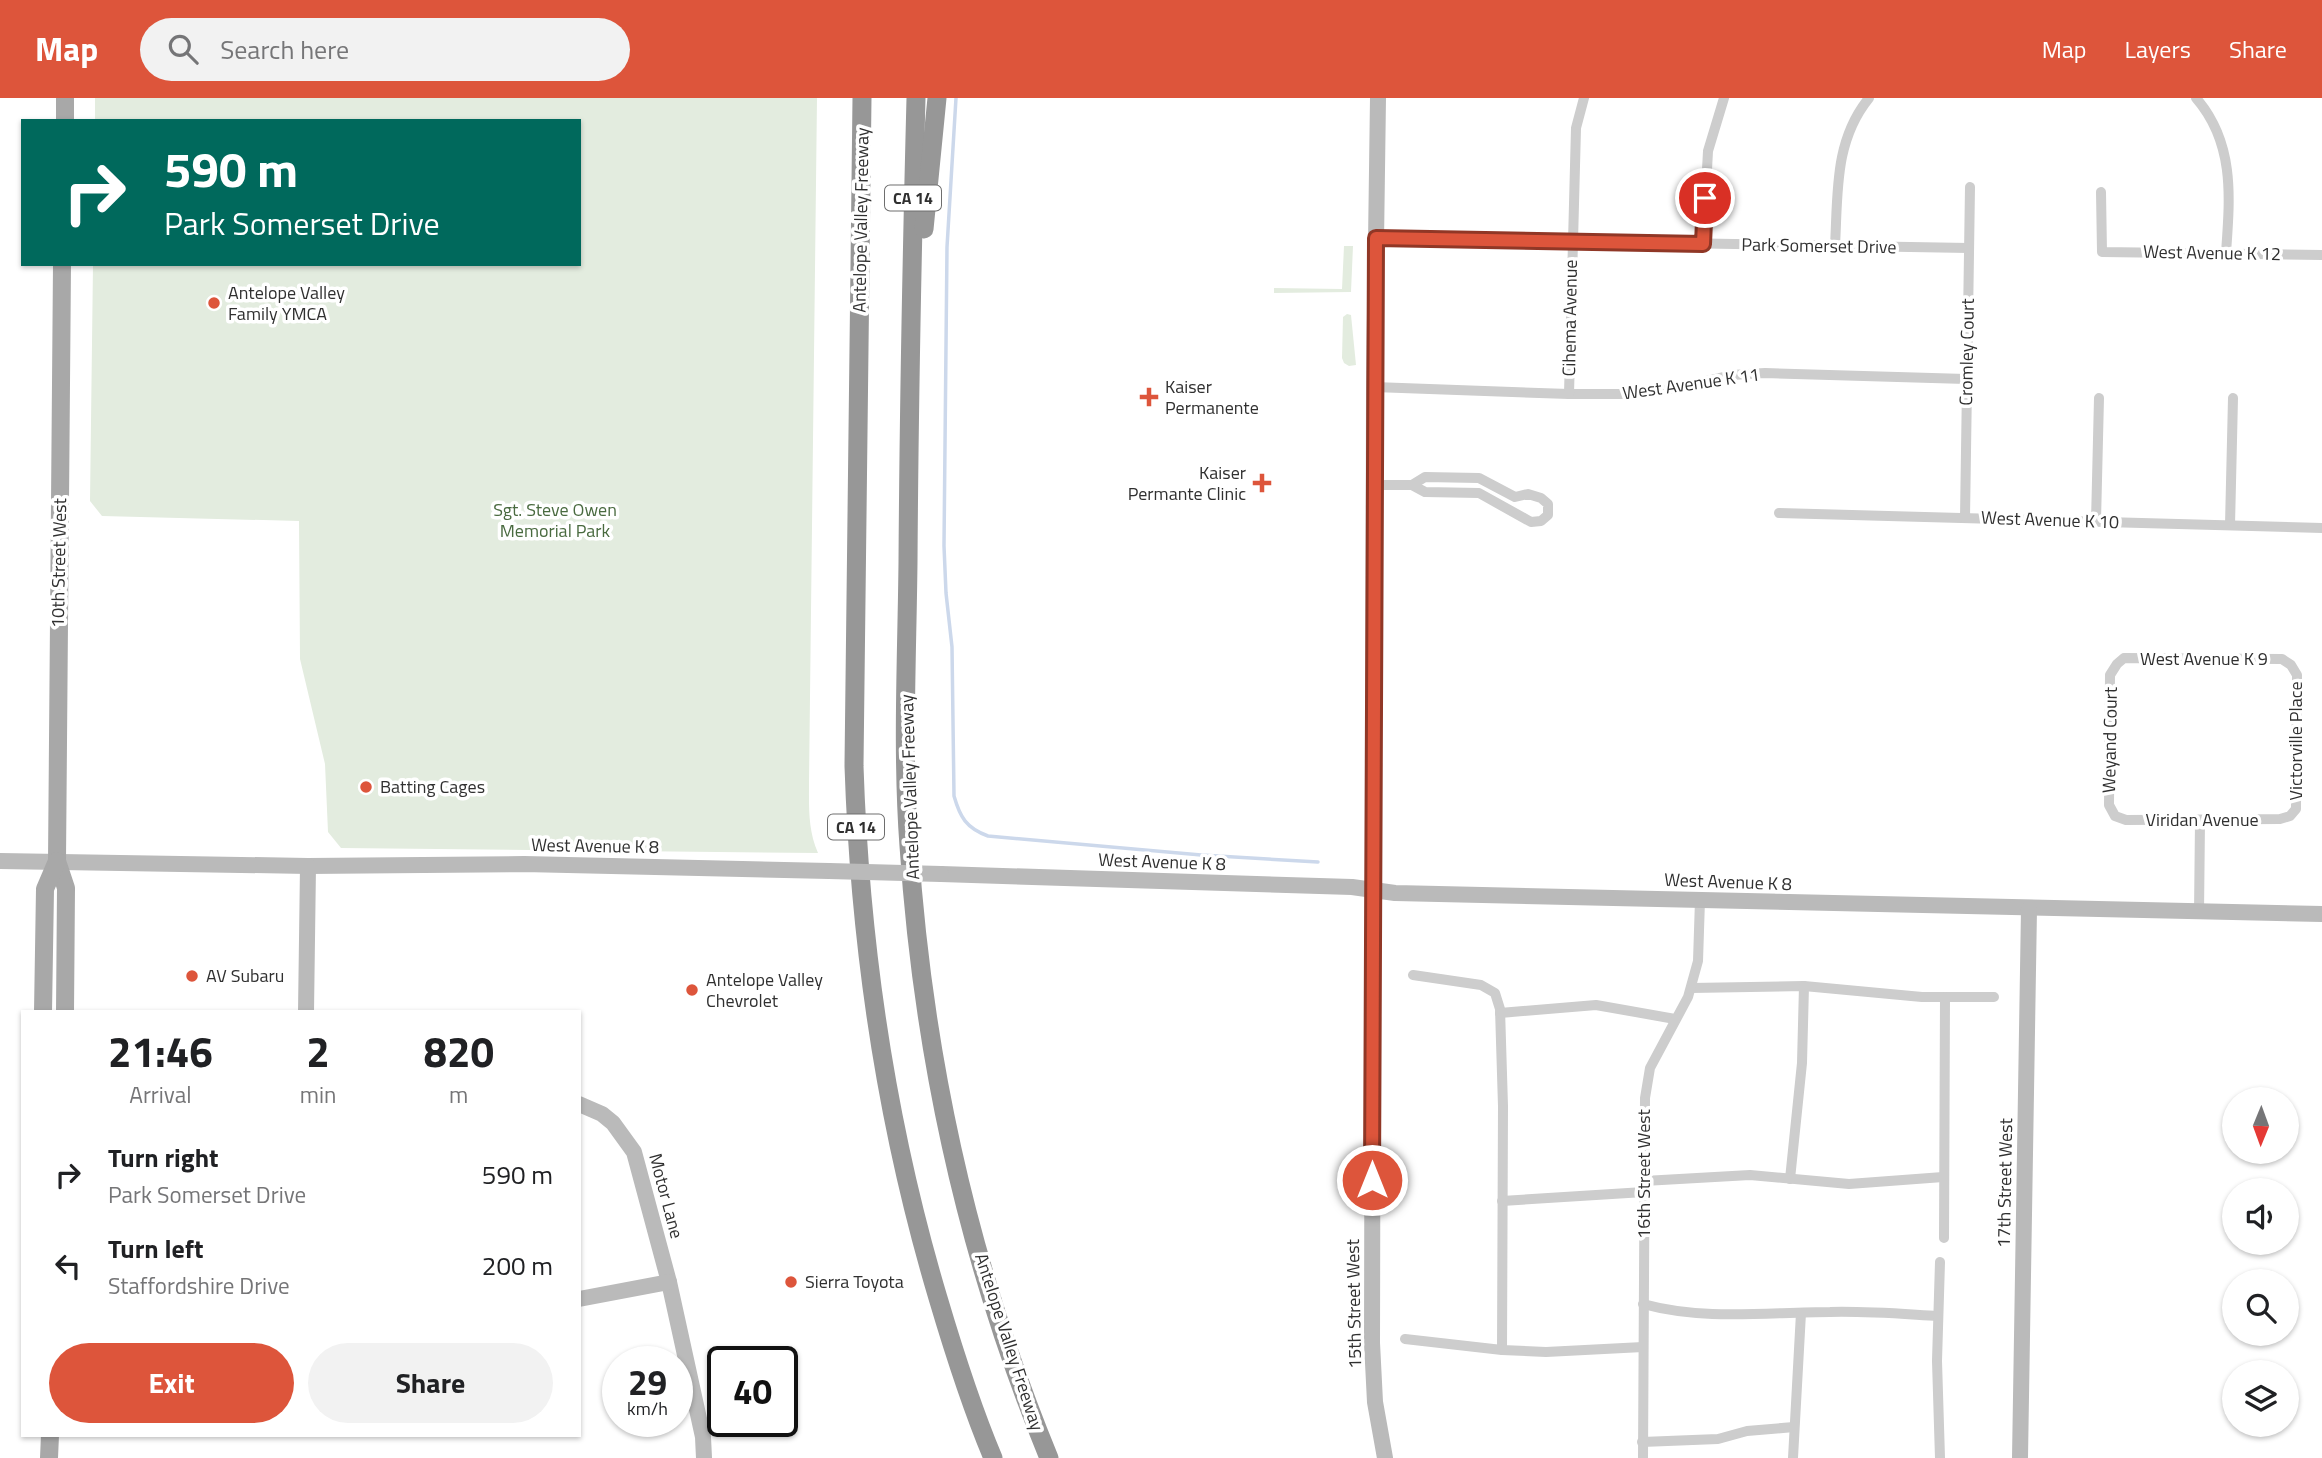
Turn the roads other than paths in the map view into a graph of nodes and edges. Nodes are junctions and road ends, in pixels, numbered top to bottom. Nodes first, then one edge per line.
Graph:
1 (65, 98) edge
2 (862, 98) edge
3 (916, 98) edge
4 (937, 98) edge
5 (1378, 98) edge
6 (1584, 98) edge
7 (1724, 98) edge
8 (1869, 98) edge
9 (2196, 98) edge
10 (65, 119) edge
11 (1970, 187) dead end
12 (2101, 192) dead end
13 (1376, 238) junction
14 (1572, 242) junction
15 (1703, 244) junction
16 (1835, 246) junction
17 (1969, 248) junction
18 (2226, 253) junction
19 (2322, 255) edge
20 (62, 266) edge
21 (911, 299) junction
22 (1966, 380) junction
23 (1374, 387) junction
24 (1569, 394) junction
25 (2099, 398) dead end
26 (2233, 398) dead end
27 (1374, 485) junction
28 (1412, 485) junction
29 (1515, 497) junction
30 (1510, 512) junction
31 (1779, 513) dead end
32 (1965, 518) junction
33 (2096, 522) junction
34 (2230, 525) junction
35 (2322, 528) edge
36 (2117, 664) joint
37 (2291, 665) joint
38 (2115, 816) joint
39 (2290, 816) joint
40 (2200, 821) junction
41 (0, 861) edge
42 (57, 861) junction
43 (308, 866) junction
44 (1372, 890) junction
45 (1700, 900) junction
46 (2029, 909) junction
47 (2199, 913) junction
48 (2322, 914) edge
49 (44, 937) junction
50 (1413, 975) dead end
51 (1804, 986) junction
52 (1691, 988) junction
53 (1945, 997) junction
54 (1994, 997) dead end
55 (43, 1010) edge
56 (54, 1010) edge
57 (65, 1010) edge
58 (306, 1010) edge
59 (1500, 1013) junction
60 (1675, 1019) junction
61 (581, 1105) edge
62 (1943, 1177) junction
63 (1790, 1179) junction
64 (1644, 1187) junction
65 (1502, 1200) junction
66 (1944, 1238) dead end
67 (1940, 1262) dead end
68 (668, 1282) junction
69 (581, 1299) edge
70 (1643, 1304) junction
71 (1801, 1313) junction
72 (1938, 1316) junction
73 (1405, 1339) dead end
74 (1643, 1347) junction
75 (1502, 1350) junction
76 (1794, 1427) junction
77 (50, 1437) edge
78 (1643, 1442) junction
79 (49, 1458) edge
80 (704, 1458) edge
81 (993, 1458) edge
82 (1049, 1458) edge
83 (1385, 1458) edge
84 (1643, 1458) edge
85 (1793, 1458) edge
86 (1940, 1458) edge
87 (2020, 1458) edge

1 - 10 main road
2 - 81 highway, Antelope Valley Freeway / CA 14
3 - 21 highway, Antelope Valley Freeway / CA 14
4 - 21 highway
5 - 13 street, 15th Street West
6 - 14 street, Cihema Avenue
7 - 15 street
8 - 16 street
9 - 18 street
11 - 17 street, Cromley Court
12 - 18 street, West Avenue K 12
13 - 14 street, Park Somerset Drive
13 - 23 street, 15th Street West
14 - 15 street, Park Somerset Drive
14 - 24 street, Cihema Avenue
15 - 16 street, Park Somerset Drive
16 - 17 street, Park Somerset Drive
17 - 22 street, Cromley Court
18 - 19 street, West Avenue K 12
20 - 42 main road, 10th Street West
21 - 82 highway, Antelope Valley Freeway / CA 14
22 - 24 street, West Avenue K 11
22 - 32 street, Cromley Court
23 - 24 street, West Avenue K 11
23 - 27 street, 15th Street West
25 - 33 street
26 - 34 street
27 - 28 street
27 - 44 street, 15th Street West
28 - 29 street
28 - 30 street
29 - 30 street
29 - 30 street
31 - 32 street, West Avenue K 10
32 - 33 street, West Avenue K 10
33 - 34 street, West Avenue K 10
34 - 35 street, West Avenue K 10
36 - 37 street, West Avenue K 9
36 - 38 street, Weyand Court
37 - 39 street, Victorville Place
38 - 40 street, Viridan Avenue
39 - 40 street, Viridan Avenue
40 - 47 street
41 - 42 street, West Avenue K 8
42 - 43 street, West Avenue K 8
42 - 49 main road, 10th Street West
42 - 57 main road, 10th Street West
43 - 44 street, West Avenue K 8, bridge
43 - 58 street
44 - 45 street, West Avenue K 8
44 - 83 street, 15th Street West
45 - 46 street, West Avenue K 8
45 - 52 street, 16th Street West
46 - 47 street, West Avenue K 8
46 - 87 street, 17th Street West
47 - 48 street, West Avenue K 8
49 - 55 main road, 10th Street West
49 - 56 main road
50 - 59 street
51 - 52 street
51 - 53 street
51 - 63 street
52 - 60 street, 16th Street West
53 - 54 street
53 - 62 street
59 - 60 street
59 - 65 street
60 - 64 street, 16th Street West
61 - 68 street, Motor Lane
62 - 63 street
62 - 66 street
63 - 64 street
64 - 65 street
64 - 70 street, 16th Street West
65 - 75 street
67 - 72 street
68 - 69 street
68 - 80 street, Motor Lane
70 - 71 street
70 - 74 street, 16th Street West
71 - 72 street
71 - 76 street
72 - 86 street
73 - 75 street
74 - 75 street
74 - 78 street, 16th Street West
76 - 78 street
76 - 85 street
77 - 79 main road
78 - 84 street, 16th Street West

